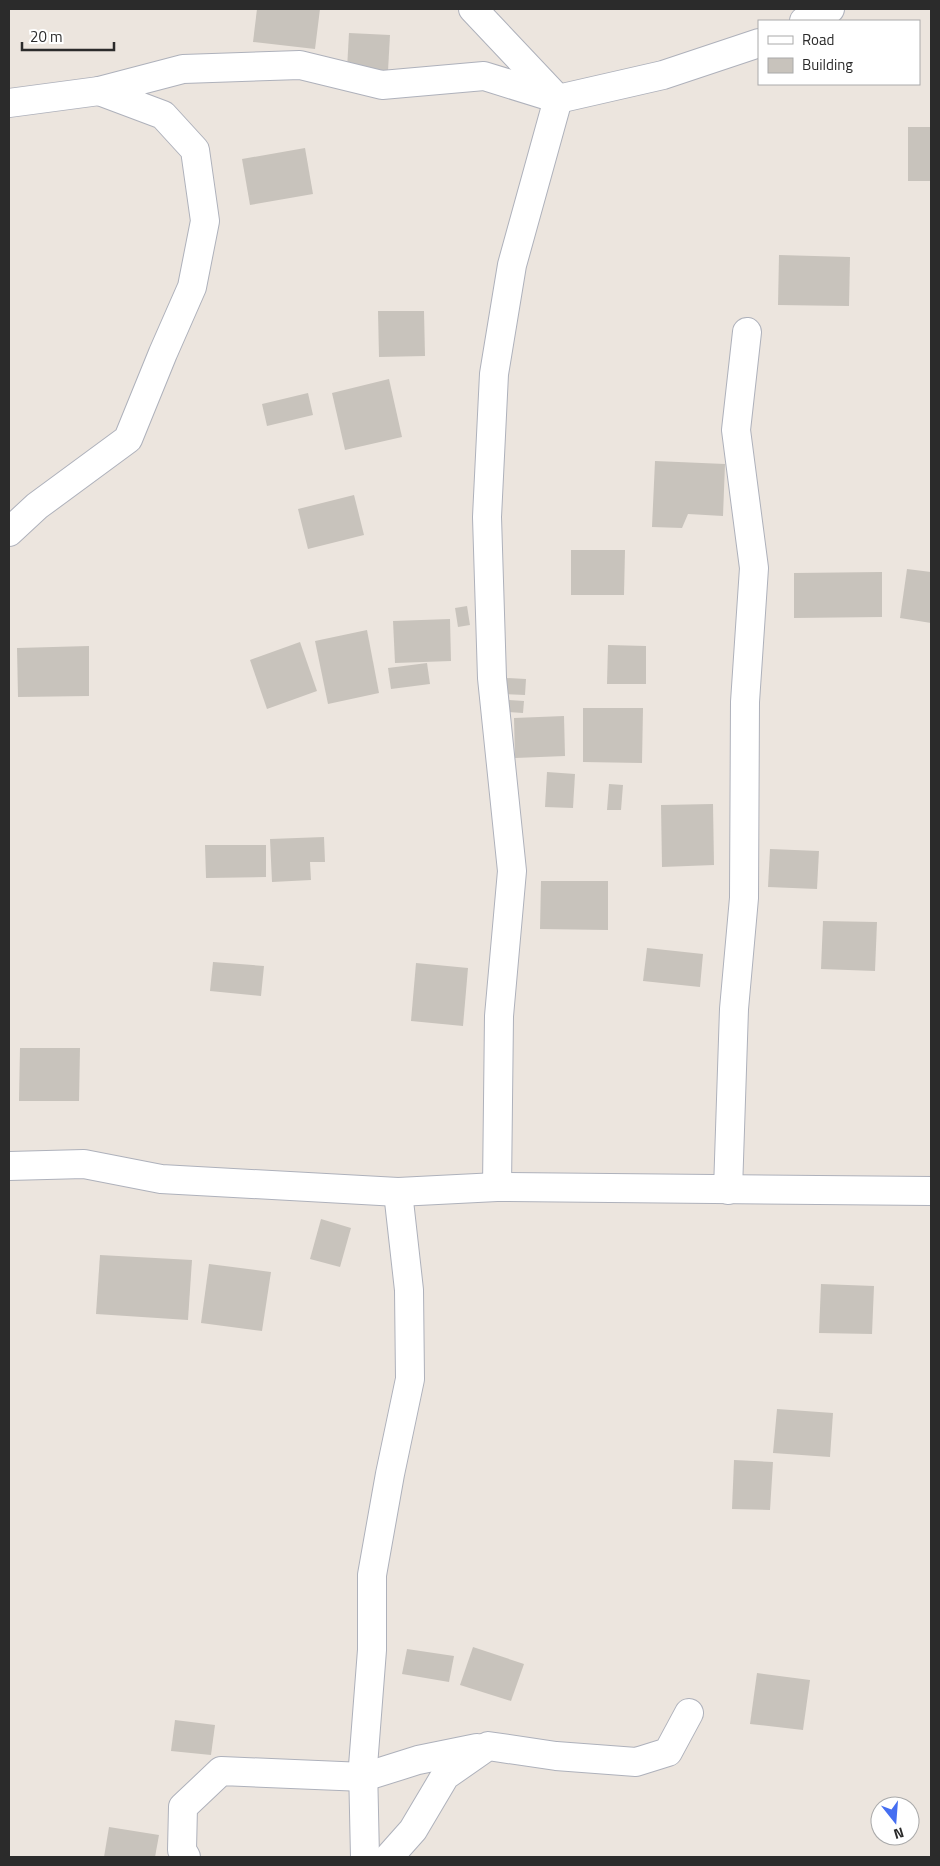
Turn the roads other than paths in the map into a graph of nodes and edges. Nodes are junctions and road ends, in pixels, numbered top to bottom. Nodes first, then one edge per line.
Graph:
1 (473, 9) edge
2 (830, 9) edge
3 (806, 20) edge
4 (758, 43) edge
5 (100, 91) junction
6 (558, 99) junction
7 (9, 103) edge
8 (747, 332) dead end
9 (9, 532) edge
10 (9, 1166) edge
11 (497, 1187) junction
12 (728, 1190) junction
13 (931, 1191) edge
14 (398, 1192) junction
15 (688, 1713) dead end
16 (488, 1746) junction
17 (364, 1776) junction
18 (186, 1857) edge
19 (365, 1857) edge
20 (389, 1857) edge

1 - 6 street
2 - 3 street
4 - 6 street
5 - 6 street
5 - 7 street
5 - 9 street
6 - 11 street
8 - 12 street
10 - 14 street
11 - 12 street
11 - 14 street
12 - 13 street
14 - 17 street
15 - 16 street
16 - 17 street
16 - 20 street
17 - 18 street
17 - 19 street

